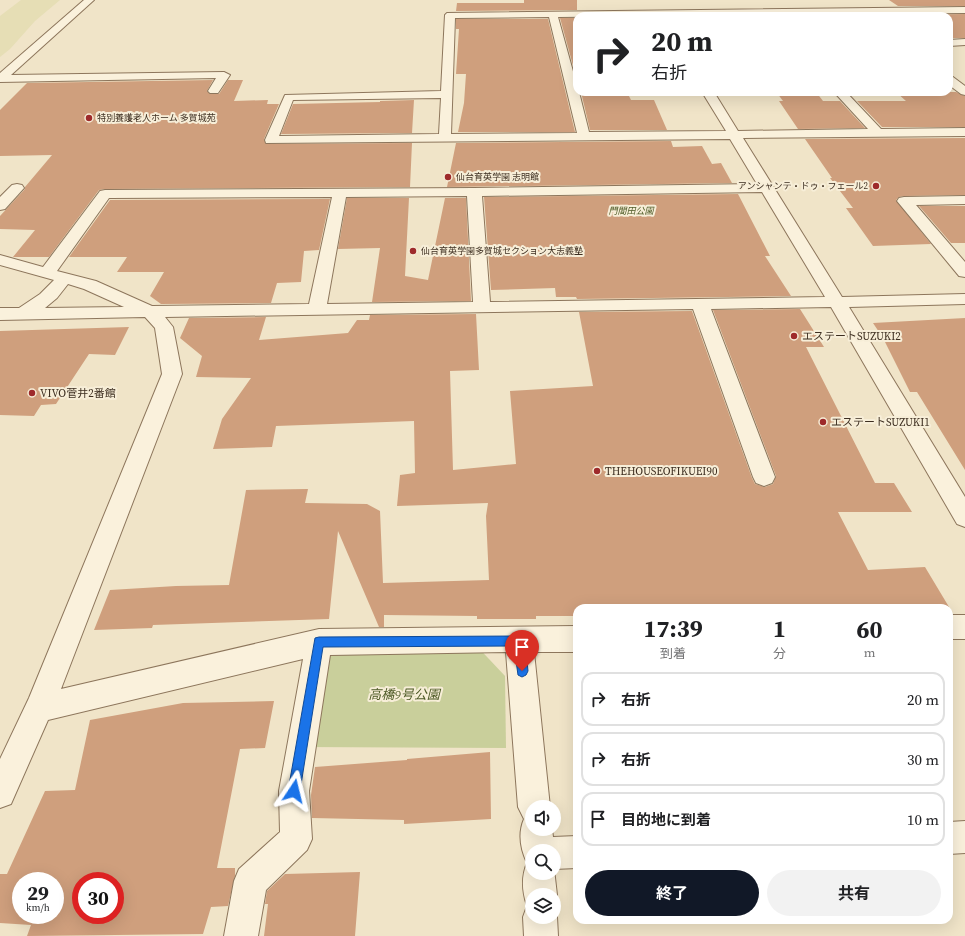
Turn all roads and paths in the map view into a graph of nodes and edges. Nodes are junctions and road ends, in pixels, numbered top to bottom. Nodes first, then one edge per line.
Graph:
1 (89, 0) edge
2 (965, 10) edge
3 (916, 12) edge
4 (552, 14) junction
5 (573, 14) edge
6 (953, 42) edge
7 (965, 42) edge
8 (0, 79) edge
9 (953, 80) edge
10 (965, 81) edge
11 (953, 82) edge
12 (214, 91) dead end
13 (965, 92) edge
14 (446, 94) junction
15 (573, 94) edge
16 (574, 96) edge
17 (710, 96) edge
18 (844, 96) edge
19 (877, 132) junction
20 (965, 132) edge
21 (734, 134) junction
22 (584, 136) junction
23 (445, 137) junction
24 (17, 188) dead end
25 (765, 188) junction
26 (474, 192) junction
27 (340, 193) junction
28 (965, 200) edge
29 (0, 206) edge
30 (0, 260) edge
31 (965, 272) edge
32 (56, 276) junction
33 (965, 299) edge
34 (837, 302) junction
35 (700, 304) junction
36 (482, 307) junction
37 (317, 310) junction
38 (150, 312) junction
39 (24, 313) junction
40 (0, 314) edge
41 (764, 477) dead end
42 (965, 517) edge
43 (953, 627) edge
44 (965, 627) edge
45 (573, 639) edge
46 (519, 641) junction
47 (319, 642) junction
48 (39, 708) junction
49 (0, 793) edge
50 (533, 800) edge
51 (965, 837) edge
52 (953, 838) edge
53 (573, 852) edge
54 (561, 853) edge
55 (540, 924) edge
56 (241, 936) edge
57 (541, 936) edge

1 - 8 street
2 - 3 street
4 - 5 street
4 - 14 street
4 - 15 street
6 - 7 street
8 - 12 street
9 - 10 street
11 - 13 street
14 - 23 street
14 - 23 street
16 - 22 street
17 - 21 street
18 - 19 street
19 - 20 street
19 - 21 street
21 - 22 street
21 - 25 street
22 - 23 street
24 - 29 street
25 - 26 street
25 - 34 street
26 - 27 street
26 - 36 street
27 - 32 street
27 - 37 street
28 - 31 street
30 - 32 street
32 - 38 street
32 - 39 street
33 - 34 street
34 - 35 street
34 - 42 street
35 - 36 street
35 - 41 street
36 - 37 street
37 - 38 street
38 - 39 street
38 - 48 street
39 - 40 street
43 - 44 street
45 - 46 street
46 - 47 street
46 - 50 street
47 - 48 street
47 - 56 street
48 - 49 street
51 - 52 street
53 - 54 street
55 - 57 street

